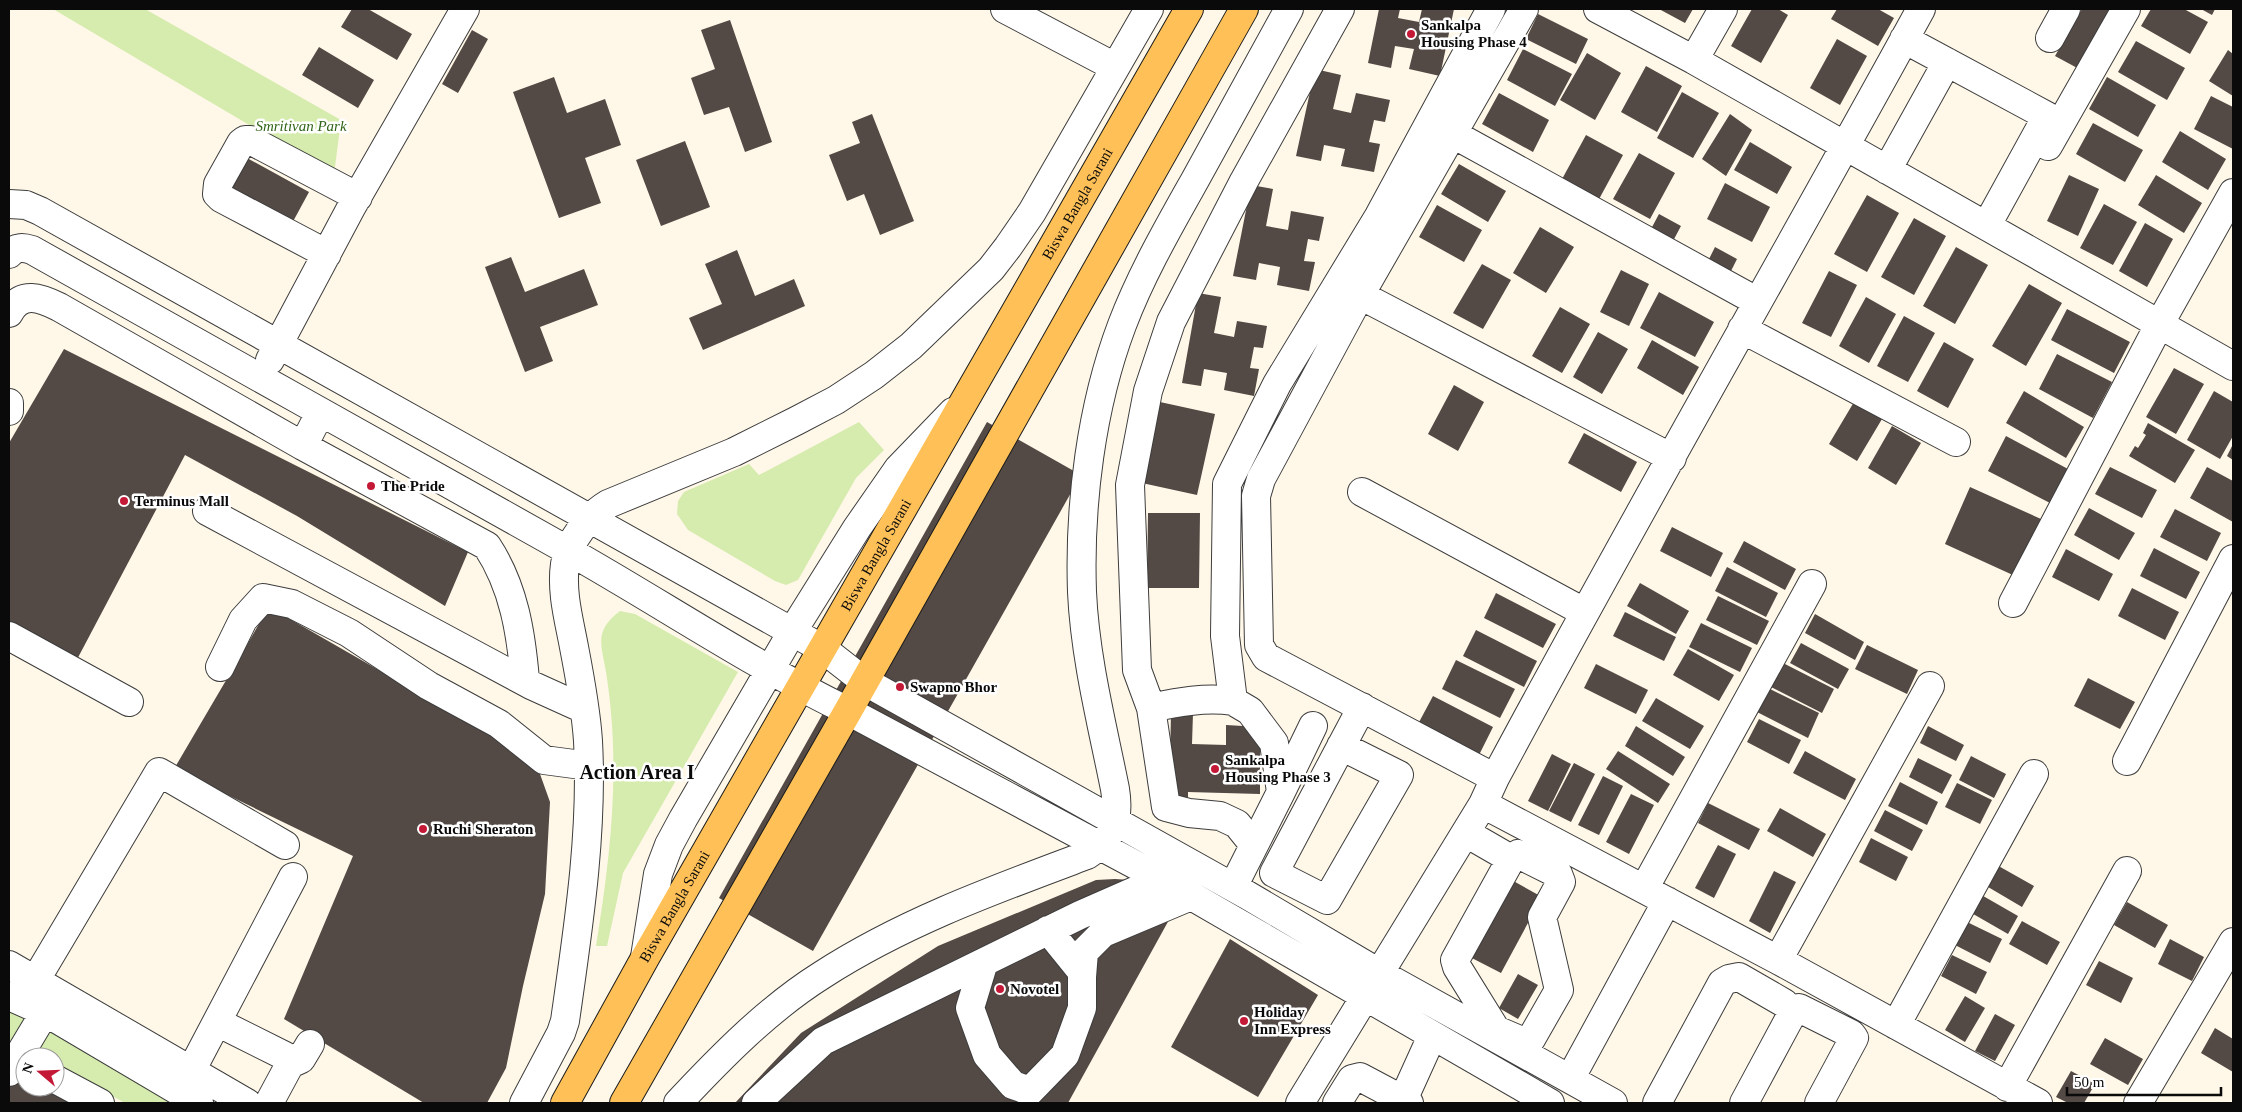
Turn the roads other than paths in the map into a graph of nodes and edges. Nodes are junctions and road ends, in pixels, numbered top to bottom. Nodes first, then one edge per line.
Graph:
1 (465, 9) edge
2 (1005, 9) edge
3 (1149, 9) edge
4 (1189, 9) edge
5 (1244, 9) edge
6 (1289, 9) edge
7 (1340, 9) edge
8 (1491, 9) edge
9 (1524, 9) edge
10 (1598, 9) edge
11 (1723, 9) edge
12 (1921, 9) edge
13 (2066, 9) edge
14 (2126, 9) edge
15 (2050, 38) dead end
16 (1904, 39) junction
17 (1694, 60) junction
18 (1947, 62) junction
19 (1115, 68) junction
20 (1453, 134) junction
21 (1845, 147) junction
22 (1887, 170) junction
23 (2233, 193) edge
24 (358, 197) junction
25 (9, 204) edge
26 (1993, 228) junction
27 (11, 243) edge
28 (327, 254) junction
29 (1360, 295) junction
30 (1758, 302) junction
31 (131, 306) junction
32 (9, 313) edge
33 (2158, 325) junction
34 (1742, 329) junction
35 (113, 337) junction
36 (278, 345) junction
37 (2233, 366) edge
38 (259, 379) junction
39 (970, 393) junction
40 (9, 403) edge
41 (9, 411) edge
42 (320, 413) junction
43 (1956, 442) dead end
44 (302, 446) junction
45 (1672, 458) junction
46 (1362, 492) dead end
47 (207, 511) dead end
48 (590, 517) junction
49 (568, 550) junction
50 (2233, 559) edge
51 (1812, 584) dead end
52 (2013, 603) dead end
53 (1584, 612) junction
54 (792, 632) junction
55 (9, 636) edge
56 (823, 649) junction
57 (220, 667) dead end
58 (771, 669) junction
59 (525, 680) junction
60 (864, 681) junction
61 (1930, 686) dead end
62 (801, 688) junction
63 (1232, 701) junction
64 (129, 702) dead end
65 (1362, 707) junction
66 (1152, 708) junction
67 (584, 709) junction
68 (848, 711) junction
69 (1312, 726) dead end
70 (1341, 746) junction
71 (2127, 761) dead end
72 (589, 766) junction
73 (2034, 774) dead end
74 (1495, 778) junction
75 (1281, 792) junction
76 (1483, 804) junction
77 (1116, 822) junction
78 (1466, 833) junction
79 (284, 845) dead end
80 (1254, 845) junction
81 (1101, 846) junction
82 (1511, 859) junction
83 (2127, 871) dead end
84 (293, 877) dead end
85 (1285, 879) junction
86 (1162, 880) junction
87 (1233, 887) junction
88 (1656, 895) junction
89 (1191, 896) junction
90 (1319, 896) junction
91 (1269, 908) junction
92 (1302, 927) junction
93 (1048, 930) junction
94 (2233, 942) edge
95 (645, 958) junction
96 (1778, 960) junction
97 (984, 962) junction
98 (10, 968) edge
99 (1082, 972) junction
100 (1379, 973) junction
101 (1802, 973) junction
102 (36, 981) junction
103 (9, 996) edge
104 (1365, 998) junction
105 (1784, 1003) junction
106 (45, 1012) junction
107 (217, 1022) junction
108 (1896, 1025) junction
109 (1432, 1036) junction
110 (310, 1044) dead end
111 (26, 1047) edge
112 (290, 1064) junction
113 (191, 1070) junction
114 (1570, 1079) junction
115 (65, 1084) edge
116 (2007, 1087) junction
117 (1026, 1097) edge
118 (1406, 1101) edge
119 (100, 1103) edge
120 (199, 1103) edge
121 (247, 1103) edge
122 (269, 1103) edge
123 (524, 1103) edge
124 (565, 1103) edge
125 (624, 1103) edge
126 (678, 1103) edge
127 (756, 1103) edge
128 (1300, 1103) edge
129 (1337, 1103) edge
130 (1550, 1103) edge
131 (1614, 1103) edge
132 (1657, 1103) edge
133 (1729, 1103) edge
134 (1744, 1103) edge
135 (1819, 1103) edge
136 (2038, 1103) edge
137 (2138, 1103) edge

1 - 24 street
2 - 19 street
3 - 19 street
4 - 39 main road, Biswa Bangla Sarani
5 - 60 main road
6 - 77 street
7 - 66 street
8 - 63 street
9 - 20 street
10 - 17 street
11 - 17 street
12 - 16 street
13 - 15 street
14 - 26 street
16 - 18 street
16 - 21 street
17 - 21 street
18 - 22 street
18 - 26 street
19 - 48 street
20 - 29 street
20 - 30 street
21 - 22 street
21 - 30 street
22 - 26 street
23 - 33 street
24 - 28 street
24 - 28 street
25 - 36 street
26 - 33 street
27 - 31 street
28 - 36 street
29 - 45 street
29 - 65 street
30 - 34 street
31 - 35 street
31 - 38 street
32 - 35 street
33 - 37 street
33 - 52 street
34 - 43 street
34 - 45 street
35 - 44 street
36 - 38 street
36 - 48 street
38 - 42 street
39 - 54 street
39 - 56 main road, Biswa Bangla Sarani
40 - 41 street
42 - 44 street
42 - 49 street
44 - 59 street
45 - 53 street
46 - 53 street
47 - 59 street
48 - 49 street
48 - 54 street
49 - 58 street
49 - 67 street
50 - 71 street
51 - 88 street
53 - 74 street
54 - 56 street
54 - 58 street
55 - 64 street
56 - 60 street
56 - 62 main road, Biswa Bangla Sarani
57 - 72 street
58 - 62 street
58 - 95 street
59 - 67 street
60 - 68 main road
60 - 77 street
61 - 96 street
62 - 68 street
62 - 95 main road, Biswa Bangla Sarani
63 - 66 street
63 - 75 street
65 - 70 street
65 - 74 street
66 - 80 street
67 - 72 street
68 - 81 street
68 - 125 main road
69 - 75 street
70 - 85 street
70 - 90 street
72 - 123 street
73 - 108 street
74 - 76 street
75 - 80 street
76 - 78 street
76 - 88 street
77 - 81 street
77 - 87 street
78 - 82 street
78 - 100 street
79 - 102 street
80 - 87 street
81 - 86 street
81 - 126 street
82 - 82 street
83 - 116 street
84 - 107 street
85 - 90 street
85 - 91 street
86 - 89 street
86 - 93 street
87 - 91 street
88 - 96 street
88 - 114 street
89 - 99 street
89 - 104 street
90 - 92 street
91 - 92 street
92 - 100 street
93 - 97 street
93 - 99 street
94 - 137 street
95 - 124 main road, Biswa Bangla Sarani
96 - 101 street
97 - 117 street
97 - 127 street
98 - 102 street
99 - 117 street
100 - 104 street
100 - 114 street
101 - 105 street
101 - 108 street
102 - 113 street
103 - 106 street
104 - 109 street
104 - 128 street
105 - 132 street
105 - 133 street
106 - 111 street
106 - 120 street
107 - 112 street
107 - 113 street
108 - 116 street
109 - 118 street
109 - 130 street
110 - 112 street
112 - 122 street
113 - 121 street
114 - 131 street
115 - 119 street
116 - 136 street
118 - 129 street
134 - 135 street

